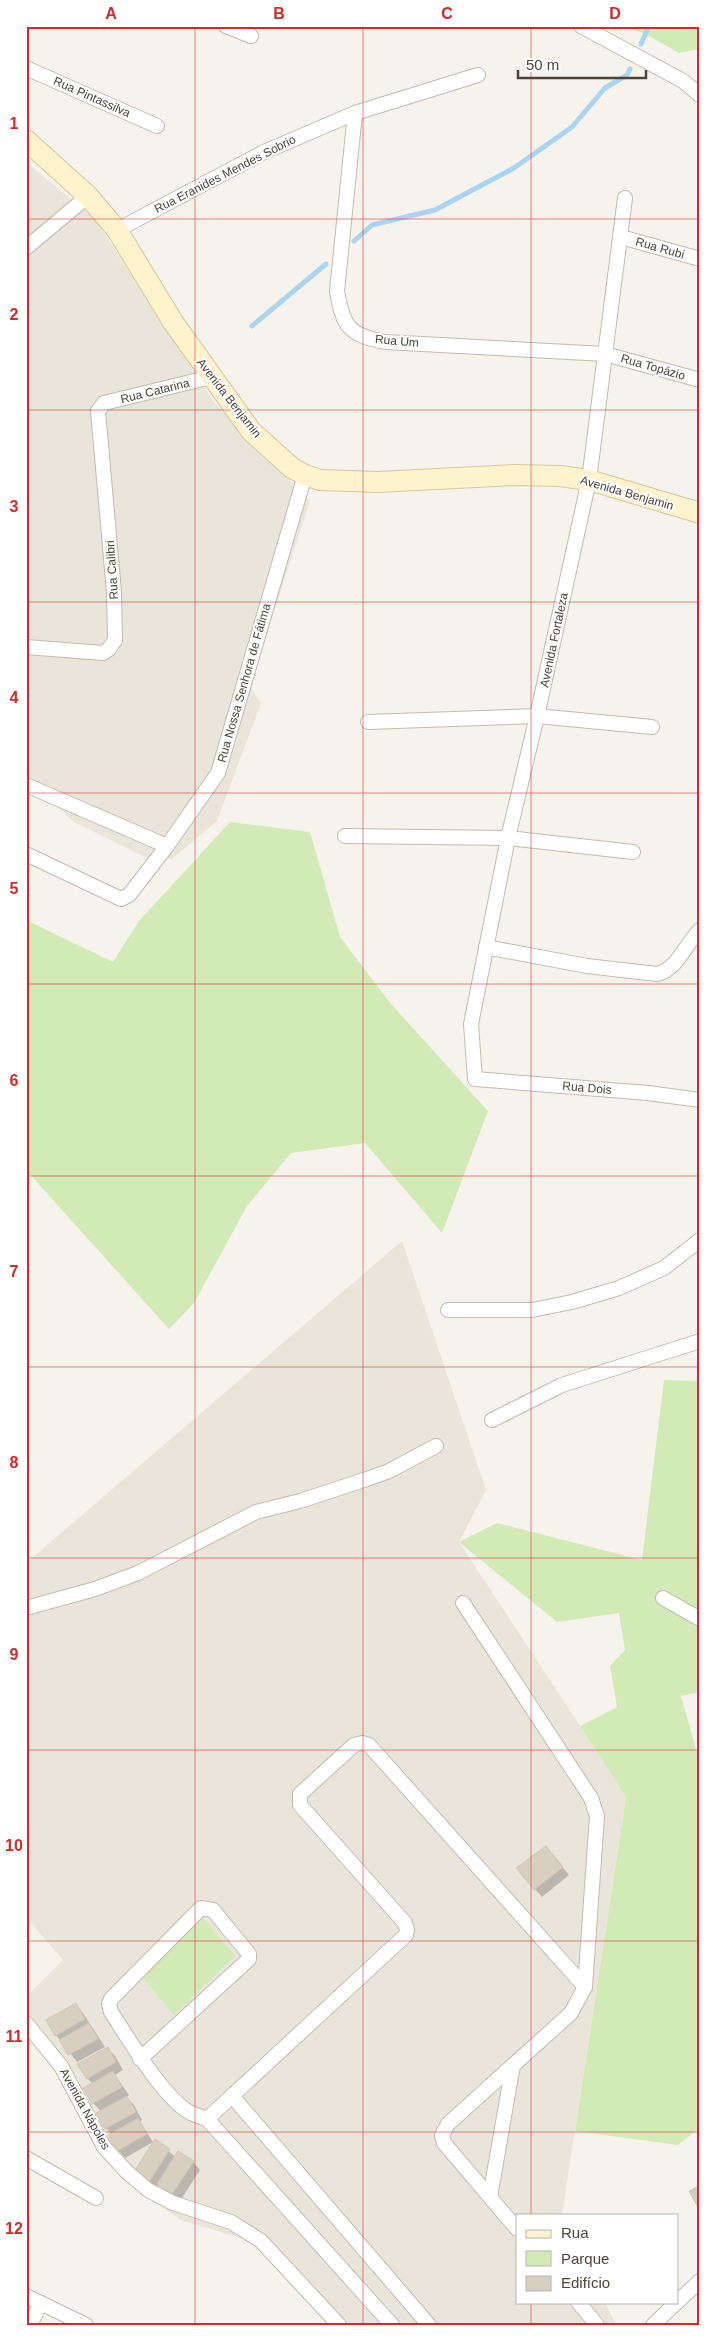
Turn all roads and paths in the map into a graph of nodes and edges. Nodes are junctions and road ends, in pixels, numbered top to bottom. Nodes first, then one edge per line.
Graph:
1 (226, 26) edge
2 (581, 26) edge
3 (251, 36) dead end
4 (26, 68) edge
5 (478, 75) dead end
6 (700, 94) edge
7 (354, 113) junction
8 (157, 126) dead end
9 (26, 140) edge
10 (88, 196) junction
11 (625, 198) dead end
12 (117, 230) junction
13 (621, 237) junction
14 (26, 248) edge
15 (700, 259) edge
16 (605, 354) junction
17 (211, 377) junction
18 (700, 380) edge
19 (101, 406) joint
20 (305, 475) junction
21 (589, 480) junction
22 (700, 513) edge
23 (26, 647) edge
24 (538, 716) junction
25 (368, 722) dead end
26 (652, 728) dead end
27 (26, 785) edge
28 (345, 836) dead end
29 (508, 838) junction
30 (167, 846) junction
31 (633, 852) dead end
32 (26, 854) edge
33 (700, 930) edge
34 (486, 947) junction
35 (474, 1079) joint
36 (700, 1100) edge
37 (700, 1240) edge
38 (448, 1310) dead end
39 (700, 1341) edge
40 (492, 1420) dead end
41 (436, 1446) dead end
42 (663, 1598) dead end
43 (463, 1602) dead end
44 (26, 1608) edge
45 (700, 1619) edge
46 (585, 1987) junction
47 (26, 2023) edge
48 (140, 2059) junction
49 (513, 2065) junction
50 (232, 2096) junction
51 (207, 2119) junction
52 (26, 2158) edge
53 (490, 2197) junction
54 (96, 2198) dead end
55 (516, 2229) edge
56 (697, 2286) edge
57 (26, 2296) edge
58 (678, 2301) edge
59 (41, 2302) junction
60 (580, 2304) edge
61 (675, 2304) edge
62 (30, 2325) edge
63 (86, 2325) edge
64 (339, 2325) edge
65 (392, 2325) edge
66 (429, 2325) edge
67 (597, 2325) edge
68 (653, 2325) edge

1 - 3 street
2 - 6 street
4 - 8 street, Rua Pintassilva
5 - 7 street, Rua Eranides Mendes Sobrio
7 - 12 street, Rua Eranides Mendes Sobrio
7 - 16 street, Rua Um
9 - 10 street, Avenida Benjamin
10 - 12 street, Avenida Benjamin
10 - 14 street
11 - 13 street, Avenida Fortaleza
12 - 17 street, Avenida Benjamin
13 - 15 street, Rua Rubi
13 - 16 street, Avenida Fortaleza
16 - 18 street, Rua Topázio
16 - 21 street, Avenida Fortaleza
17 - 19 street, Rua Catarina
17 - 20 street, Avenida Benjamin
19 - 23 street, Rua Calibri
20 - 21 street, Avenida Benjamin
20 - 30 street, Rua Nossa Senhora de Fátima
21 - 22 street, Avenida Benjamin
21 - 24 street, Avenida Fortaleza
24 - 25 street
24 - 26 street
24 - 29 street, Avenida Fortaleza
27 - 30 street
28 - 29 street
29 - 31 street
29 - 34 street, Avenida Fortaleza
30 - 32 street, Rua Nossa Senhora de Fátima
33 - 34 street
34 - 35 street, Avenida Fortaleza
35 - 36 street, Rua Dois
37 - 38 street
39 - 40 street
41 - 44 street
42 - 45 street
43 - 46 street
46 - 49 street
46 - 50 street
47 - 64 street, Avenida Nápoles
48 - 48 street
48 - 51 street
49 - 53 street
49 - 53 street
50 - 51 street
50 - 66 street
51 - 65 street
52 - 54 street
53 - 55 street
56 - 58 street
57 - 59 street
59 - 62 street
59 - 63 street
60 - 67 street
61 - 68 street

